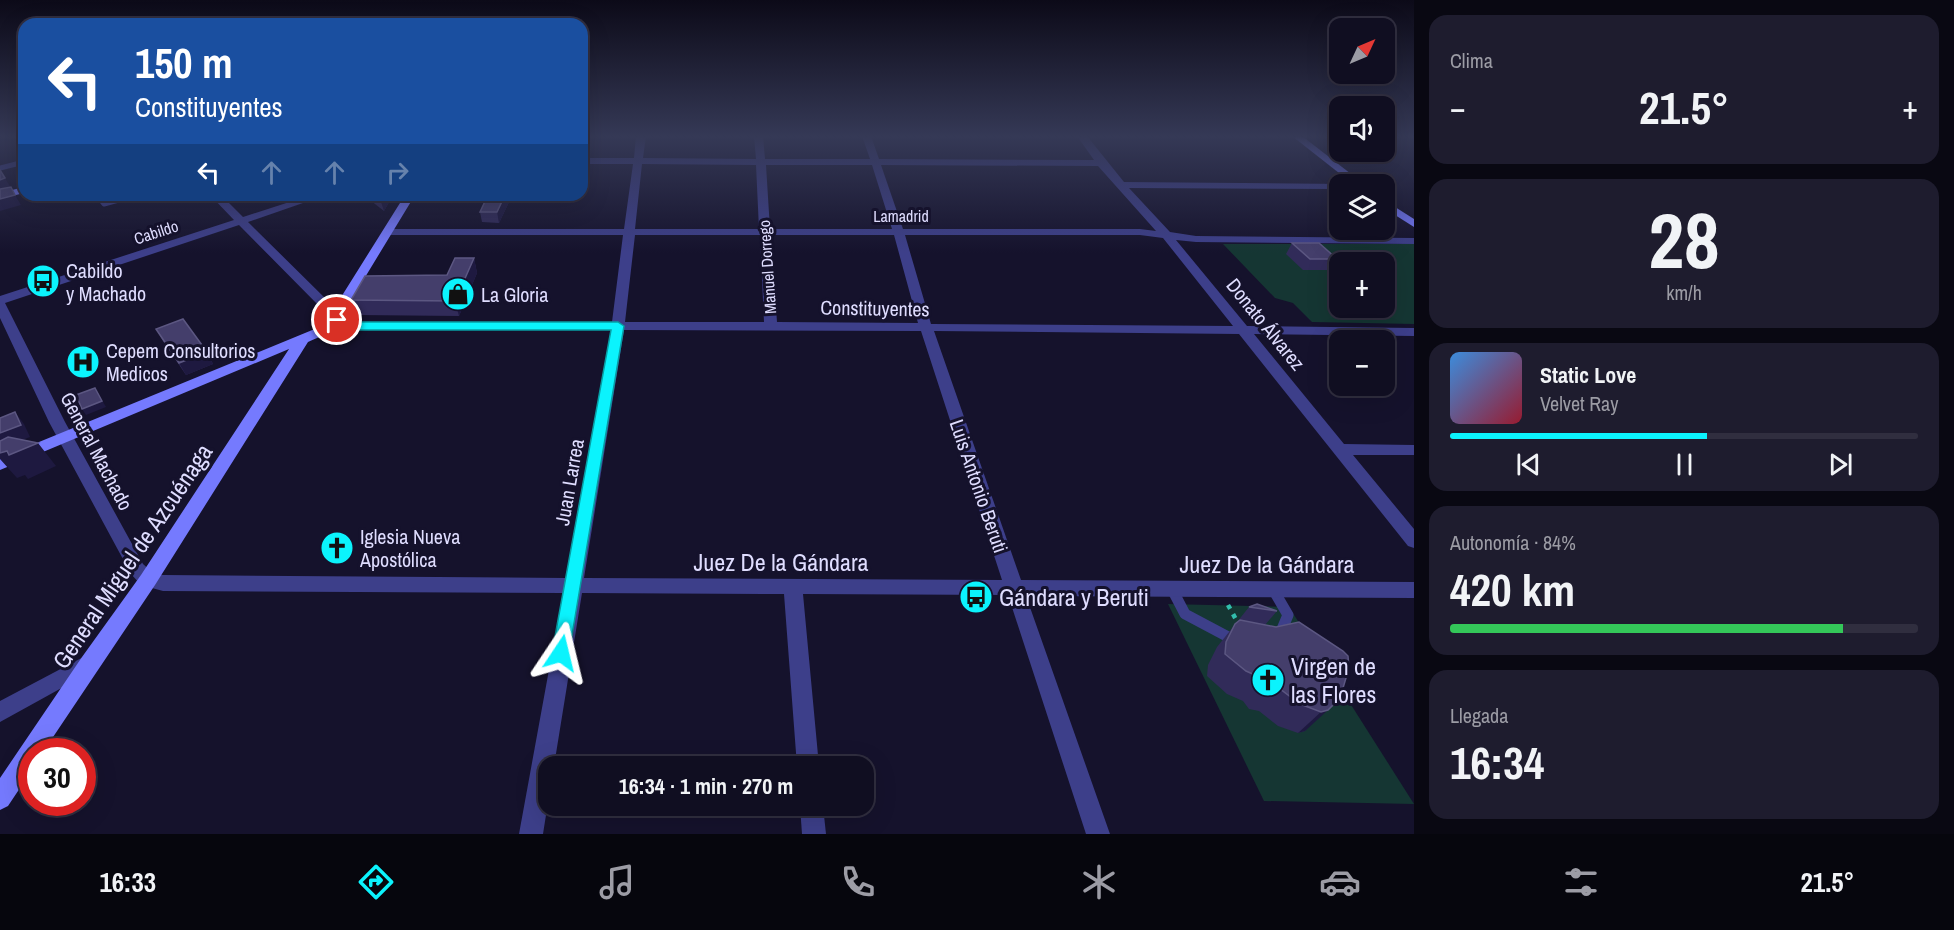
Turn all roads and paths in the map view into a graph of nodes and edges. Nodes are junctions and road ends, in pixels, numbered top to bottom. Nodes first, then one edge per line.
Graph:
1 (636, 175) edge
2 (761, 175) edge
3 (879, 175) edge
4 (1112, 175) edge
5 (1121, 185) junction
6 (1329, 186) edge
7 (18, 192) edge
8 (0, 196) edge
9 (102, 201) edge
10 (115, 201) edge
11 (220, 201) edge
12 (303, 201) edge
13 (406, 201) edge
14 (1395, 211) edge
15 (241, 221) junction
16 (1414, 224) edge
17 (630, 231) junction
18 (388, 232) junction
19 (765, 232) junction
20 (899, 232) junction
21 (1166, 235) junction
22 (1414, 241) edge
23 (0, 300) edge
24 (0, 305) edge
25 (337, 320) junction
26 (618, 326) junction
27 (771, 326) junction
28 (926, 328) junction
29 (1243, 330) junction
30 (1414, 332) edge
31 (303, 339) junction
32 (65, 437) junction
33 (1341, 449) junction
34 (1414, 450) edge
35 (0, 464) edge
36 (1414, 541) edge
37 (148, 580) junction
38 (573, 586) junction
39 (793, 588) junction
40 (1014, 588) junction
41 (1172, 589) junction
42 (1273, 590) junction
43 (1414, 591) edge
44 (1228, 604) dead end
45 (1271, 641) edge
46 (1249, 642) joint
47 (89, 663) junction
48 (0, 712) edge
49 (807, 756) edge
50 (0, 798) edge
51 (813, 816) edge
52 (531, 834) edge
53 (814, 834) edge
54 (1098, 834) edge

1 - 17 street, Juan Larrea
2 - 19 street, Manuel Dorrego
3 - 20 street, Luis Antonio Beruti
4 - 5 street, Donato Álvarez
5 - 6 street
5 - 21 street, Donato Álvarez
7 - 8 street
9 - 10 lane
11 - 15 street
12 - 15 street, Cabildo
13 - 18 street
14 - 16 street
15 - 23 street, Cabildo
15 - 25 street
17 - 18 street, Lamadrid
17 - 19 street, Lamadrid
17 - 26 street, Juan Larrea
18 - 25 street
19 - 20 street, Lamadrid
19 - 27 street, Manuel Dorrego
20 - 21 street, Lamadrid
20 - 28 street, Luis Antonio Beruti
21 - 22 street, Lamadrid
21 - 29 street, Donato Álvarez
24 - 32 street, General Machado
25 - 26 street, Constituyentes
25 - 31 street
26 - 27 street, Constituyentes
26 - 38 street, Juan Larrea
27 - 28 street, Constituyentes
28 - 29 street, Constituyentes
28 - 40 street, Luis Antonio Beruti
29 - 30 street, Constituyentes
29 - 33 street, Donato Álvarez
31 - 32 street
31 - 37 street, General Miguel de Azcuénaga
32 - 35 street
32 - 37 street, General Machado
33 - 34 street
33 - 36 street, Donato Álvarez
37 - 38 street, Juez De la Gándara
37 - 47 street, General Miguel de Azcuénaga
38 - 39 street, Juez De la Gándara
38 - 52 street, Juan Larrea
39 - 40 street, Juez De la Gándara
39 - 49 street
40 - 41 street, Juez De la Gándara
40 - 54 street, Luis Antonio Beruti
41 - 42 street, Juez De la Gándara
41 - 46 lane
42 - 43 street, Juez De la Gándara
42 - 45 lane
44 - 46 path
47 - 48 street
47 - 50 street, General Miguel de Azcuénaga
51 - 53 street

